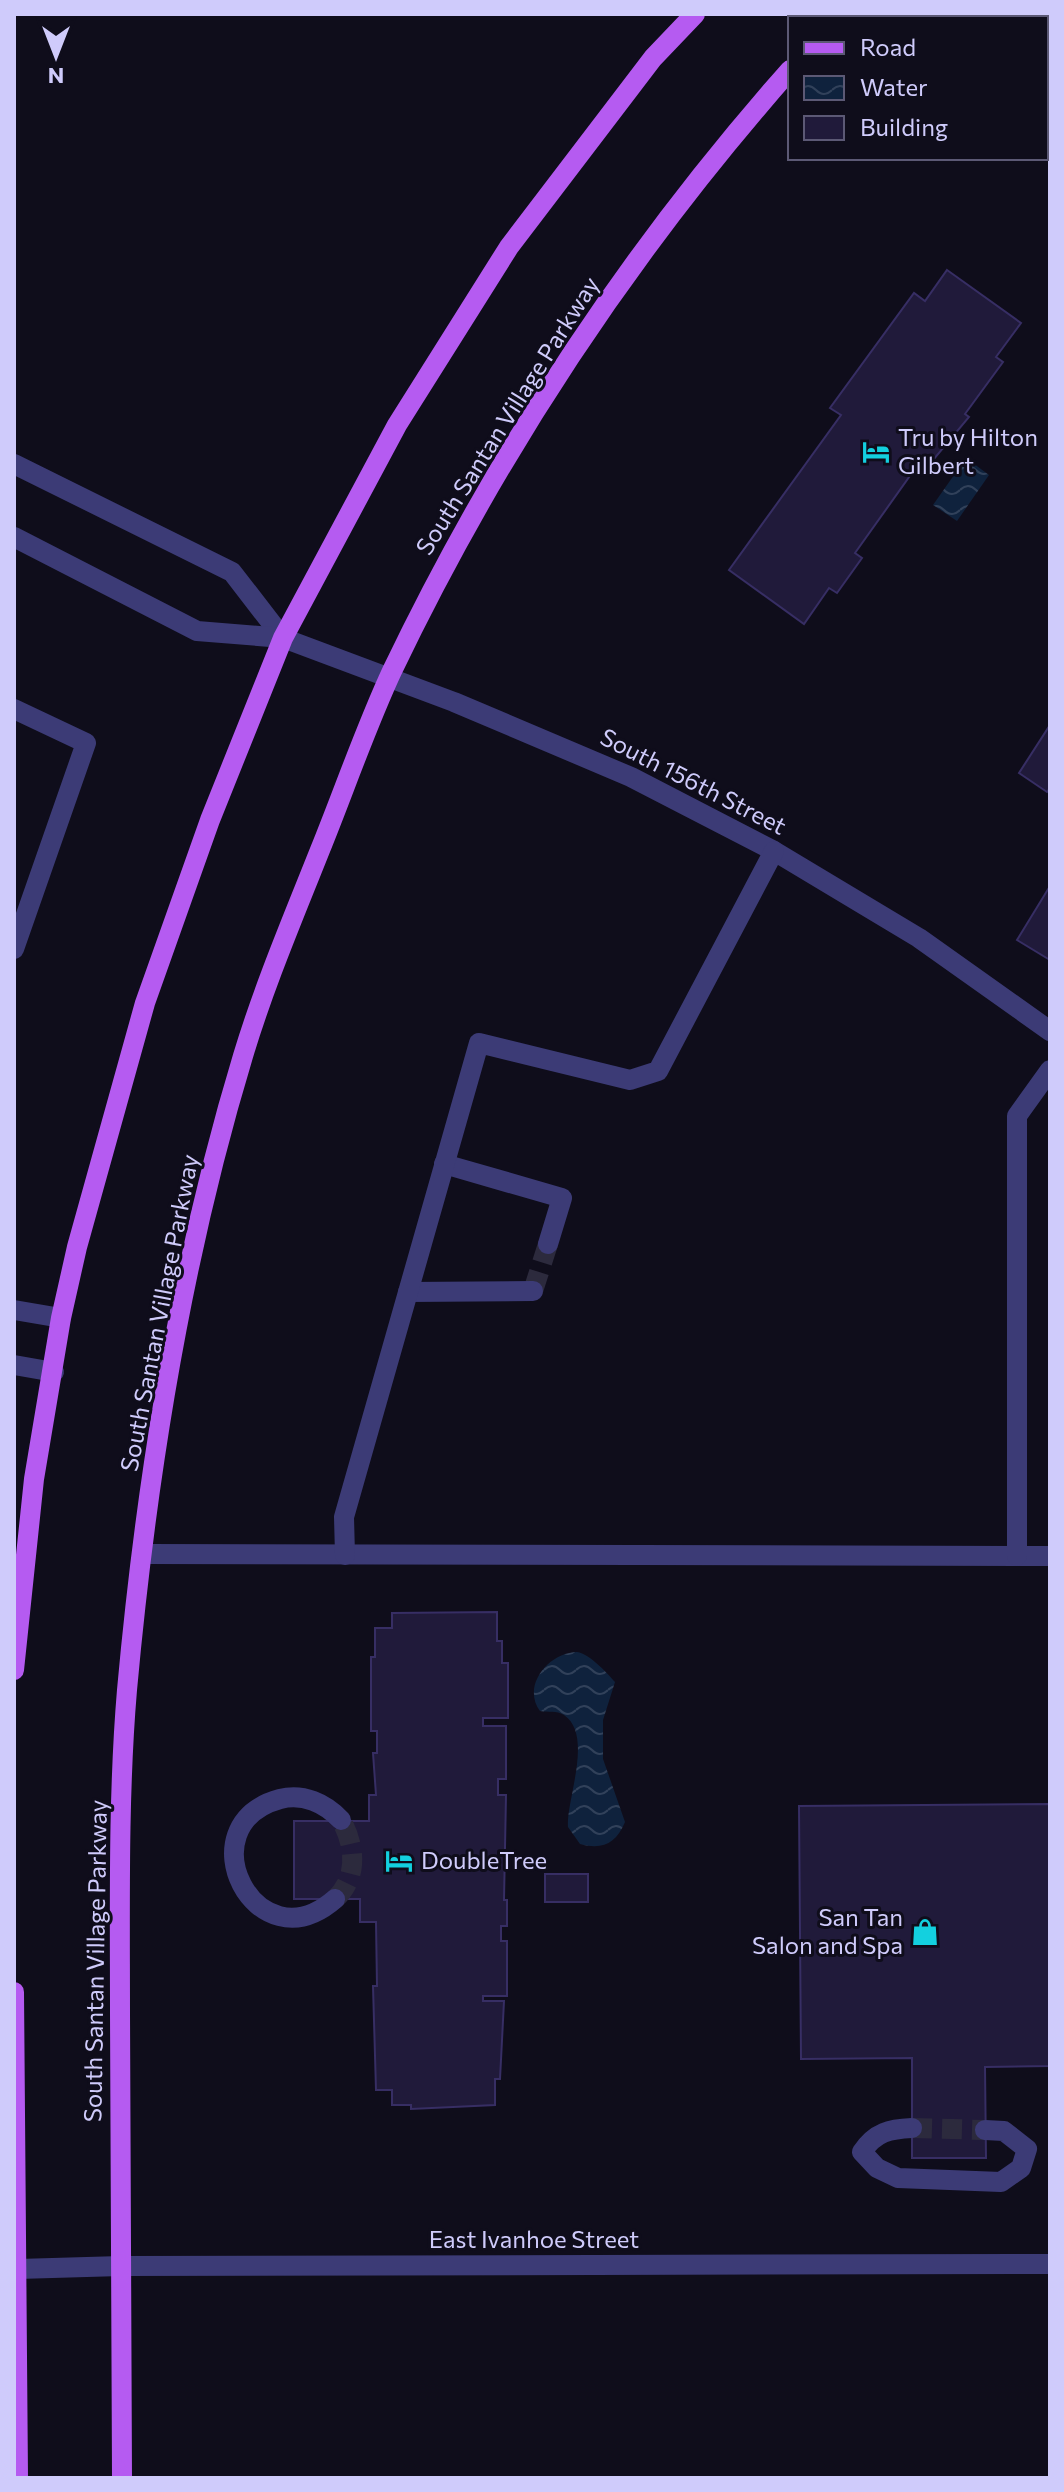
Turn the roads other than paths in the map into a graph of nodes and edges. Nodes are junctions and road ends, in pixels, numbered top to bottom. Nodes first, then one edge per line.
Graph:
1 (695, 14) edge
2 (788, 72) edge
3 (14, 464) edge
4 (14, 537) edge
5 (283, 638) junction
6 (389, 678) junction
7 (14, 709) edge
8 (774, 851) junction
9 (14, 949) edge
10 (1050, 1031) edge
11 (1050, 1070) edge
12 (444, 1164) junction
13 (548, 1244) tunnel mouth
14 (533, 1291) dead end
15 (408, 1292) junction
16 (14, 1310) edge
17 (61, 1318) junction
18 (14, 1365) edge
19 (54, 1372) junction
20 (145, 1554) junction
21 (345, 1555) junction
22 (1017, 1556) junction
23 (1050, 1556) edge
24 (14, 1670) edge
25 (341, 1820) tunnel mouth
26 (335, 1899) tunnel mouth
27 (14, 1992) edge
28 (912, 2128) tunnel mouth
29 (985, 2130) tunnel mouth
30 (1050, 2264) edge
31 (121, 2266) junction
32 (18, 2269) junction
33 (18, 2478) edge
34 (122, 2478) edge

1 - 5 main road
2 - 6 main road, South Santan Village Parkway
3 - 5 street
4 - 5 street, South 156th Street
5 - 6 street, South 156th Street
5 - 17 main road
6 - 8 street, South 156th Street
6 - 20 main road, South Santan Village Parkway
7 - 9 street
8 - 10 street, South 156th Street
8 - 12 street
11 - 22 street
12 - 13 street
12 - 15 street
14 - 15 street
15 - 21 street
16 - 17 street
17 - 19 main road
18 - 19 street
19 - 24 main road
20 - 21 street
20 - 31 main road, South Santan Village Parkway
21 - 22 street
22 - 23 street
25 - 26 street
27 - 32 main road
28 - 29 street
30 - 31 street, East Ivanhoe Street
31 - 32 street, East Ivanhoe Street
31 - 34 main road, South Santan Village Parkway
32 - 33 main road

